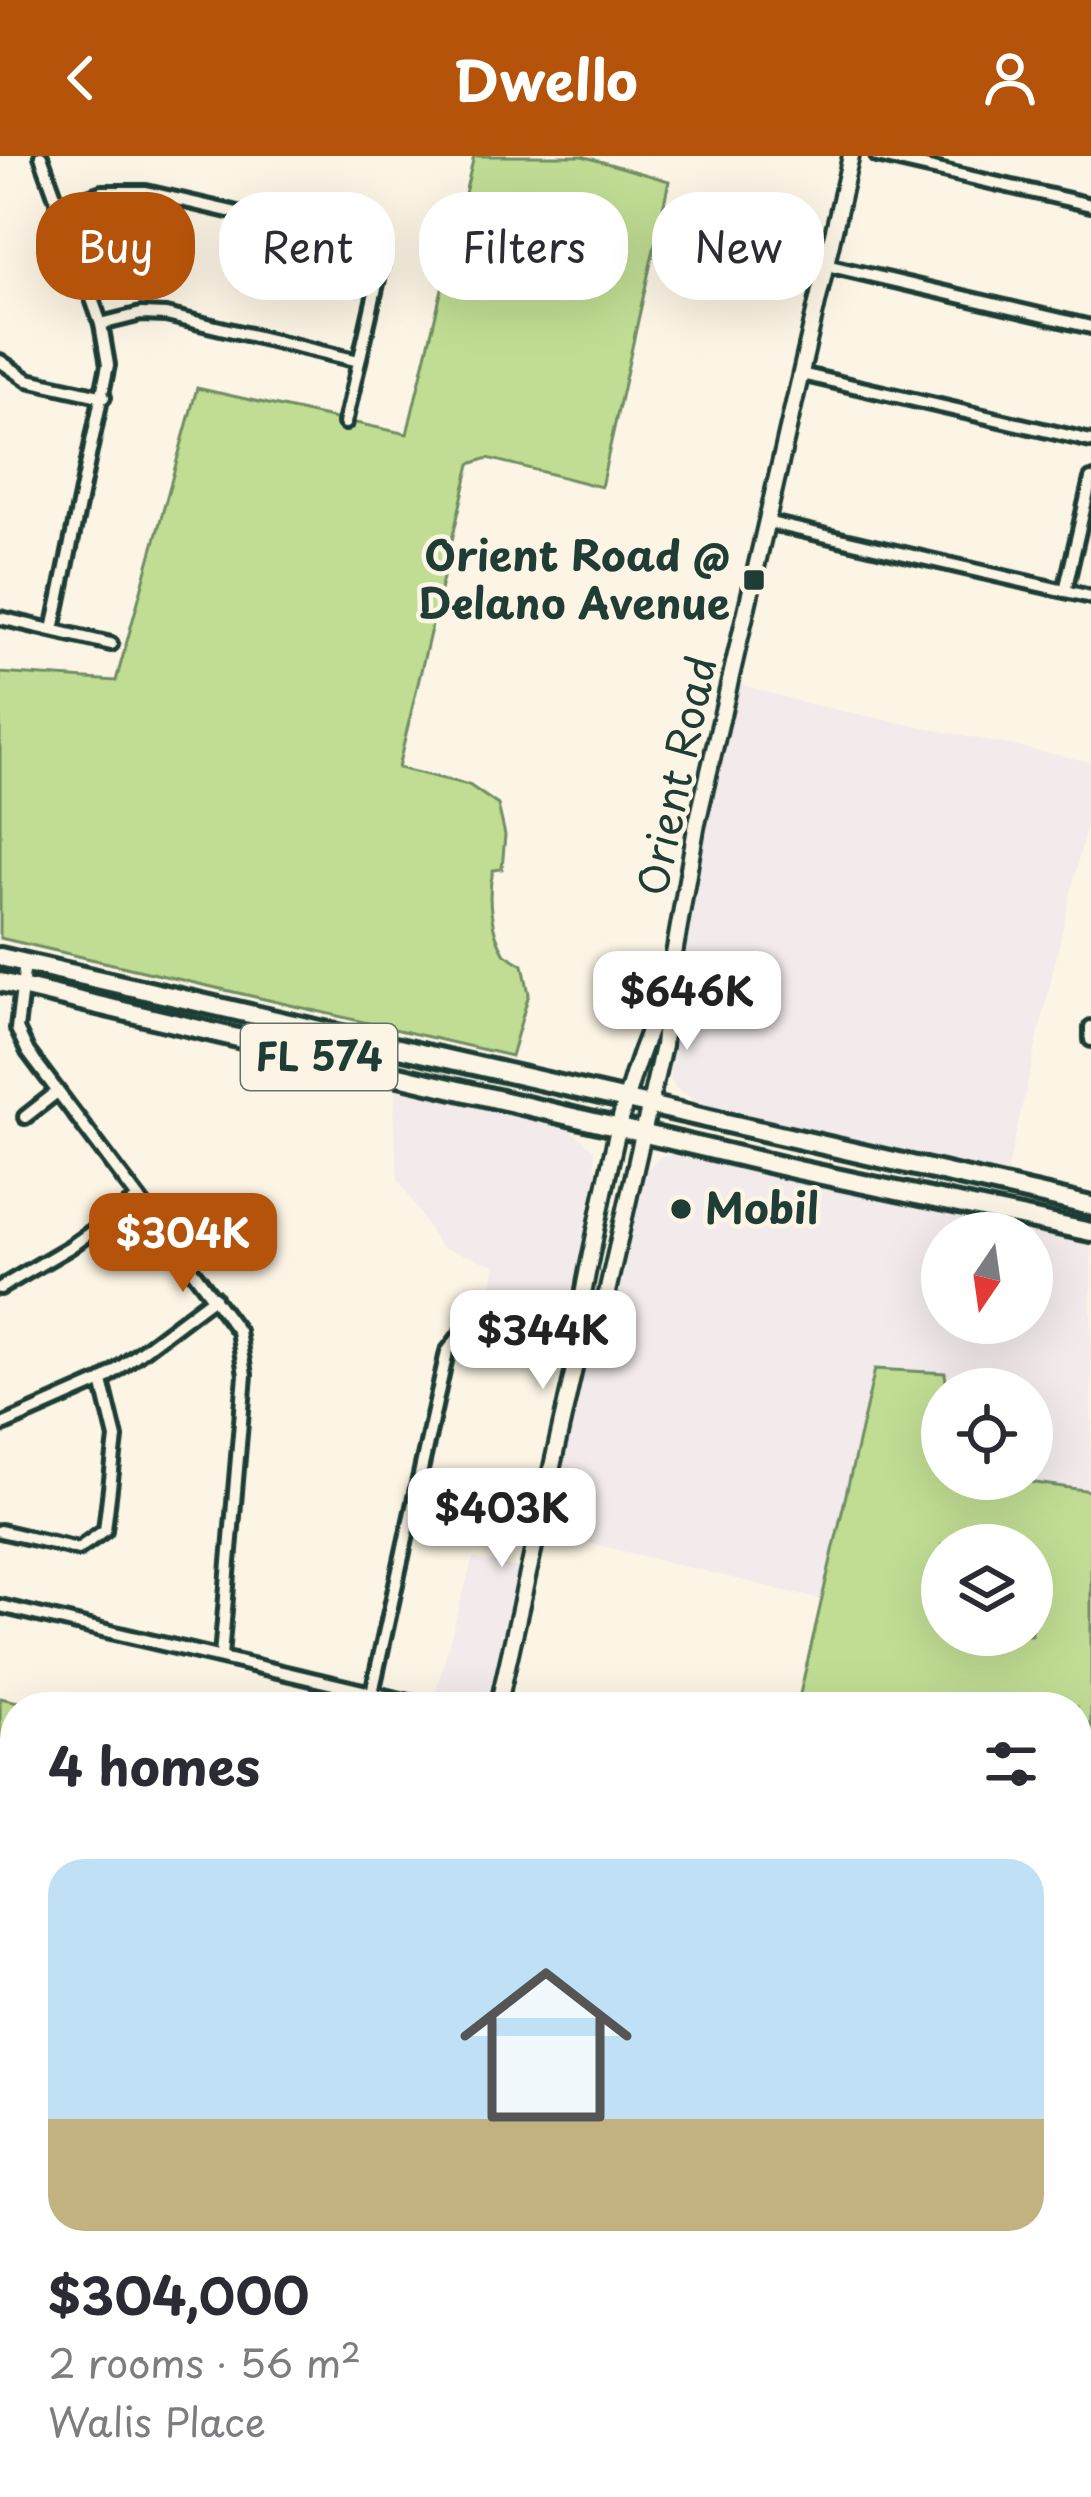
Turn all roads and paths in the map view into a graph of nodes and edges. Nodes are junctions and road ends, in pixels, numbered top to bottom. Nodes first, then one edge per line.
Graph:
1 (41, 156) edge
2 (851, 156) edge
3 (877, 156) edge
4 (54, 192) edge
5 (195, 203) edge
6 (1091, 205) edge
7 (826, 265) junction
8 (93, 300) edge
9 (101, 324) junction
10 (1091, 327) edge
11 (0, 361) edge
12 (359, 361) junction
13 (801, 374) junction
14 (104, 397) junction
15 (345, 422) dead end
16 (1091, 441) edge
17 (1091, 479) edge
18 (766, 522) junction
19 (1065, 591) junction
20 (1091, 597) edge
21 (0, 618) edge
22 (53, 630) junction
23 (110, 644) dead end
24 (0, 957) edge
25 (25, 963) junction
26 (0, 982) edge
27 (20, 987) junction
28 (668, 989) junction
29 (1091, 1027) edge
30 (1091, 1040) edge
31 (57, 1092) junction
32 (626, 1102) junction
33 (649, 1107) junction
34 (25, 1117) dead end
35 (619, 1128) junction
36 (643, 1134) junction
37 (136, 1200) junction
38 (1091, 1206) edge
39 (1091, 1232) edge
40 (0, 1288) edge
41 (214, 1297) junction
42 (578, 1352) junction
43 (102, 1381) junction
44 (0, 1426) edge
45 (0, 1531) edge
46 (0, 1606) edge
47 (221, 1656) junction
48 (368, 1692) edge
49 (372, 1692) edge
50 (501, 1692) edge

1 - 4 street
2 - 7 street, Orient Road
3 - 6 street
5 - 12 street
7 - 10 street
7 - 13 street, Orient Road
8 - 9 street
9 - 12 street
9 - 14 street
11 - 14 street
12 - 15 street
13 - 16 street
13 - 18 street, Orient Road
14 - 22 street
17 - 19 street
18 - 19 street
18 - 28 street, Orient Road
19 - 20 street
21 - 22 street
22 - 23 street
24 - 25 main road
25 - 27 street
25 - 32 main road
26 - 27 main road, FL 574
27 - 31 street
27 - 35 main road, FL 574
28 - 32 street, Orient Road
28 - 33 street, Orient Road
29 - 30 street
31 - 34 street
31 - 37 street
32 - 33 main road
32 - 35 street, Orient Road
33 - 36 street, Orient Road
33 - 38 main road
35 - 36 main road, FL 574
35 - 42 street, Orient Road
36 - 39 main road, FL 574
36 - 42 street, Orient Road
37 - 40 street
37 - 41 street
41 - 43 street
41 - 47 street
42 - 49 street
42 - 50 street, Orient Road
43 - 44 street
43 - 45 street
46 - 47 street
47 - 48 street

